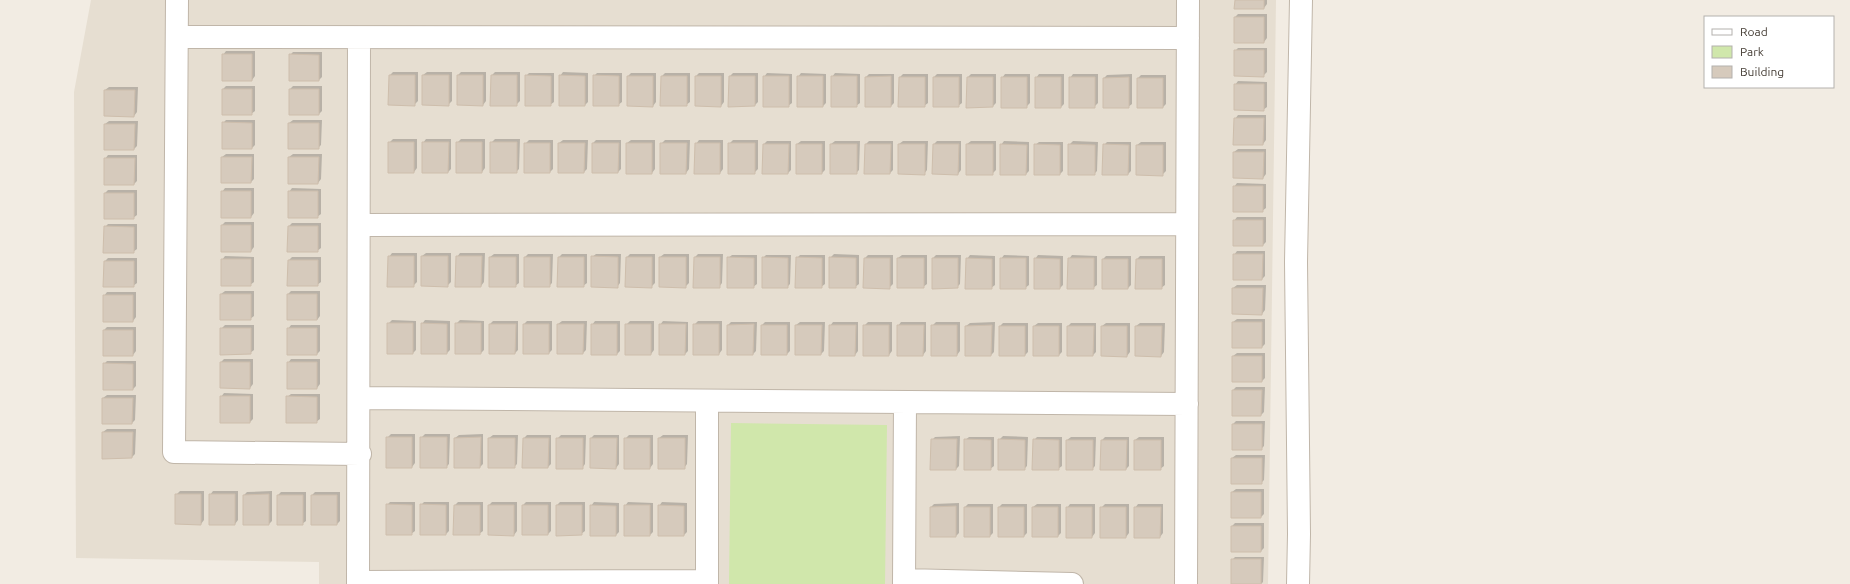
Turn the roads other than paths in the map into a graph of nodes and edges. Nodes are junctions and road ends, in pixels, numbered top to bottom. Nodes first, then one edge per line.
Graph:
1 (177, 0) edge
2 (1188, 0) edge
3 (1301, 0) edge
4 (177, 38) junction
5 (359, 38) junction
6 (1188, 38) junction
7 (1187, 224) junction
8 (360, 225) junction
9 (360, 398) junction
10 (707, 401) junction
11 (905, 402) junction
12 (1187, 404) junction
13 (360, 454) junction
14 (904, 582) edge
15 (358, 583) edge
16 (707, 583) edge
17 (1072, 584) edge
18 (1186, 584) edge
19 (1298, 584) edge

1 - 4 street
2 - 6 street
3 - 19 street
4 - 5 street
4 - 13 street
5 - 6 street
5 - 8 street
6 - 7 street
7 - 8 street
7 - 12 street
8 - 9 street
9 - 10 street
9 - 13 street
10 - 11 street
10 - 16 street
11 - 12 street
11 - 14 street
12 - 18 street
13 - 15 street
14 - 17 street
15 - 16 street

